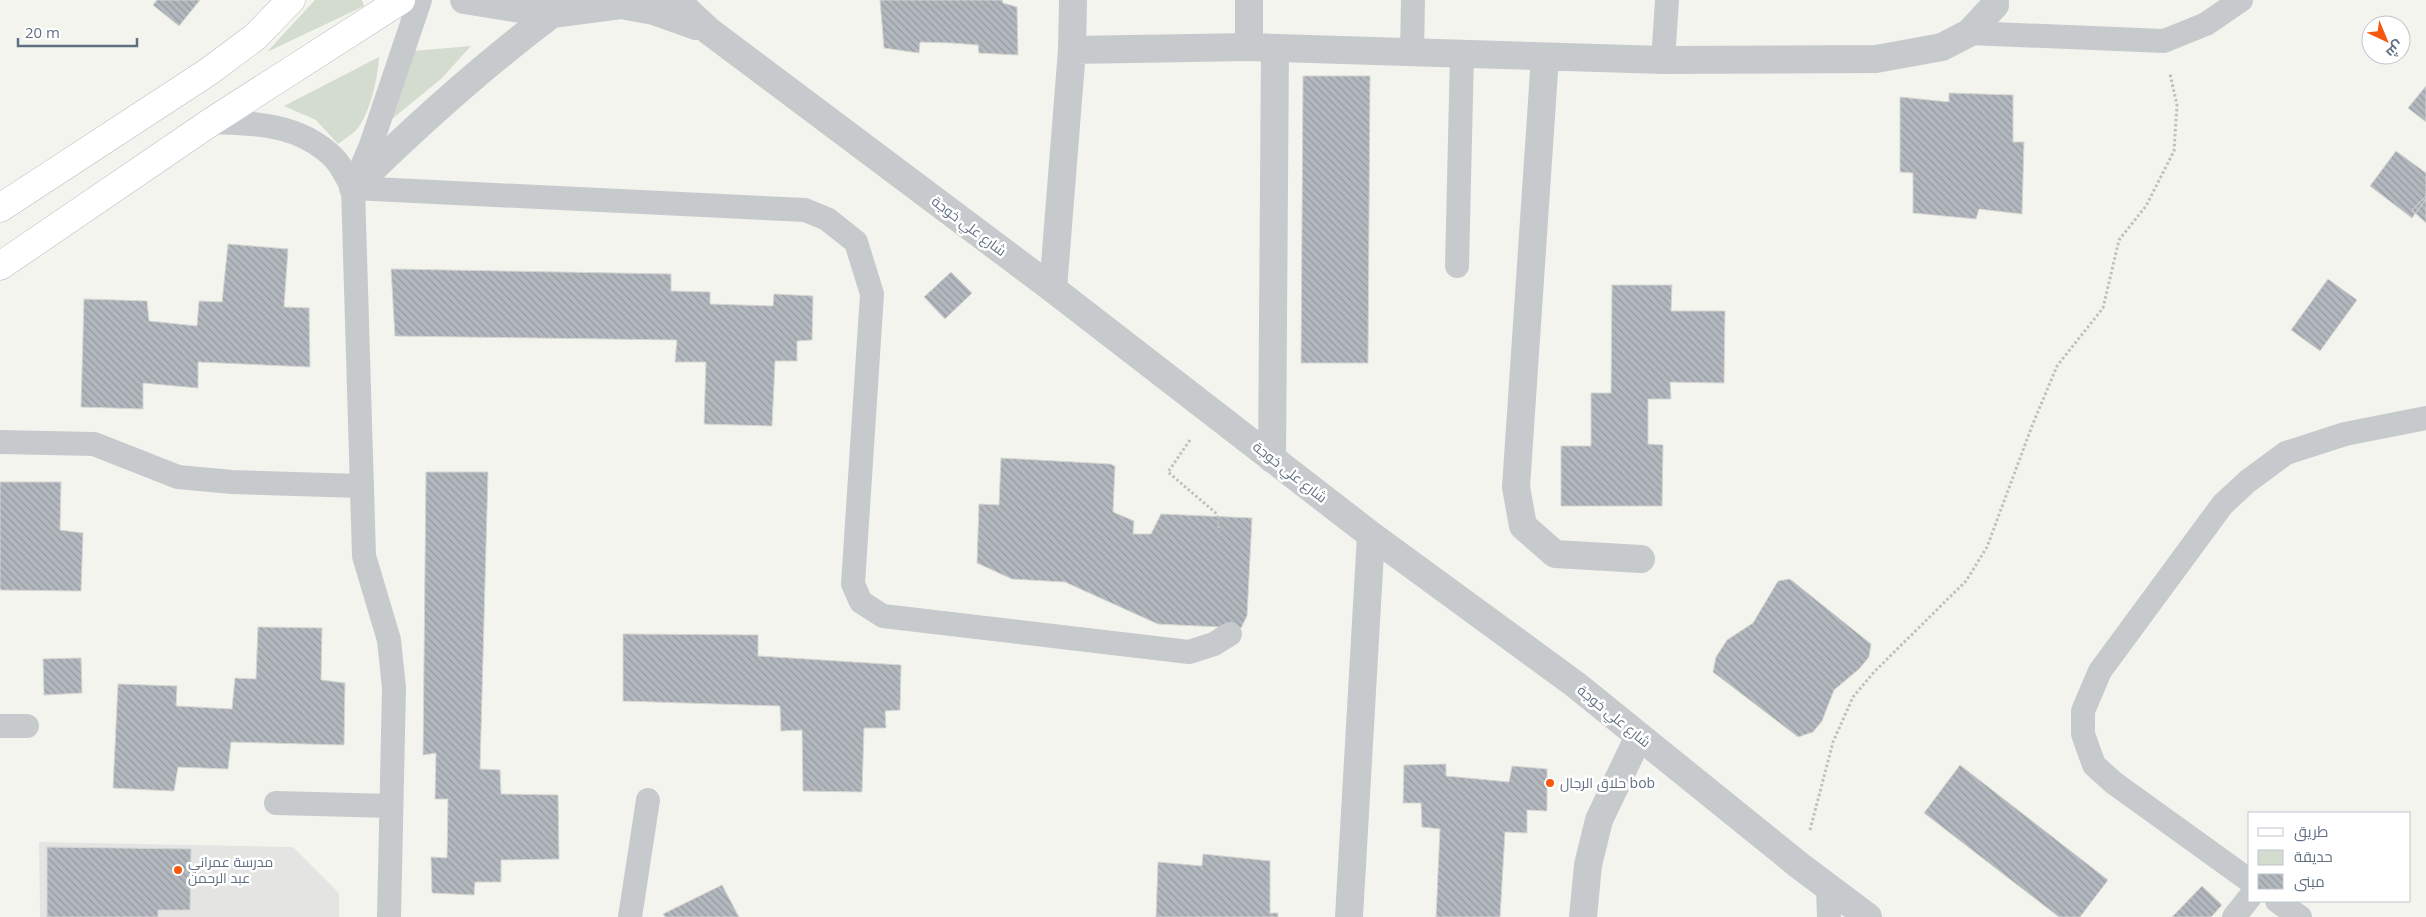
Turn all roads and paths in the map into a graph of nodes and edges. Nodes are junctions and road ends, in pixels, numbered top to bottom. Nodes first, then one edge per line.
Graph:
1 (291, 0) edge
2 (401, 0) edge
3 (420, 0) edge
4 (464, 0) edge
5 (676, 0) edge
6 (1073, 0) edge
7 (1249, 0) edge
8 (1413, 0) edge
9 (1667, 0) edge
10 (1995, 0) edge
11 (2241, 0) edge
12 (552, 14) junction
13 (709, 31) junction
14 (1969, 33) junction
15 (2164, 41) junction
16 (1249, 48) junction
17 (1275, 48) junction
18 (1072, 50) junction
19 (1412, 52) junction
20 (1462, 54) junction
21 (1545, 57) junction
22 (1663, 60) junction
23 (211, 122) junction
24 (353, 188) junction
25 (0, 208) edge
26 (0, 266) edge
27 (1457, 266) dead end
28 (1053, 290) junction
29 (1210, 410) junction
30 (2426, 418) edge
31 (0, 442) edge
32 (1272, 459) junction
33 (360, 486) junction
34 (1219, 532) dead end
35 (1371, 535) junction
36 (1641, 559) dead end
37 (1230, 634) dead end
38 (0, 726) edge
39 (27, 726) dead end
40 (1639, 736) junction
41 (648, 800) dead end
42 (276, 803) dead end
43 (391, 806) junction
44 (1800, 866) junction
45 (2248, 880) edge
46 (1828, 887) junction
47 (2248, 900) edge
48 (2278, 902) edge
49 (389, 917) edge
50 (630, 917) edge
51 (1349, 917) edge
52 (1583, 917) edge
53 (1829, 917) edge
54 (1868, 917) edge
55 (2234, 917) edge
56 (2300, 917) edge

1 - 25 main road
2 - 23 main road
3 - 24 lane
4 - 12 street
5 - 13 street
6 - 18 street
7 - 16 street
8 - 19 lane
9 - 22 lane
10 - 14 street
11 - 15 lane
12 - 13 street
12 - 24 street
13 - 28 street, شارع علي خوجة
14 - 15 lane
14 - 22 street
15 - 44 path
16 - 17 street
16 - 18 street
17 - 19 street
17 - 32 street
18 - 28 street
19 - 20 street
20 - 21 street
20 - 27 lane
21 - 22 street
21 - 36 street
23 - 24 lane
23 - 26 main road
24 - 33 lane
24 - 37 lane
28 - 29 street, شارع علي خوجة
29 - 32 street, شارع علي خوجة
29 - 34 path
30 - 45 lane
31 - 33 lane
32 - 35 street, شارع علي خوجة
33 - 43 lane
35 - 40 street, شارع علي خوجة
35 - 51 street
38 - 39 lane
40 - 44 street, شارع علي خوجة
40 - 52 street
41 - 50 lane
42 - 43 lane
43 - 49 lane
44 - 46 street, شارع علي خوجة
46 - 53 lane
46 - 54 street, شارع علي خوجة
47 - 55 lane
48 - 56 lane

